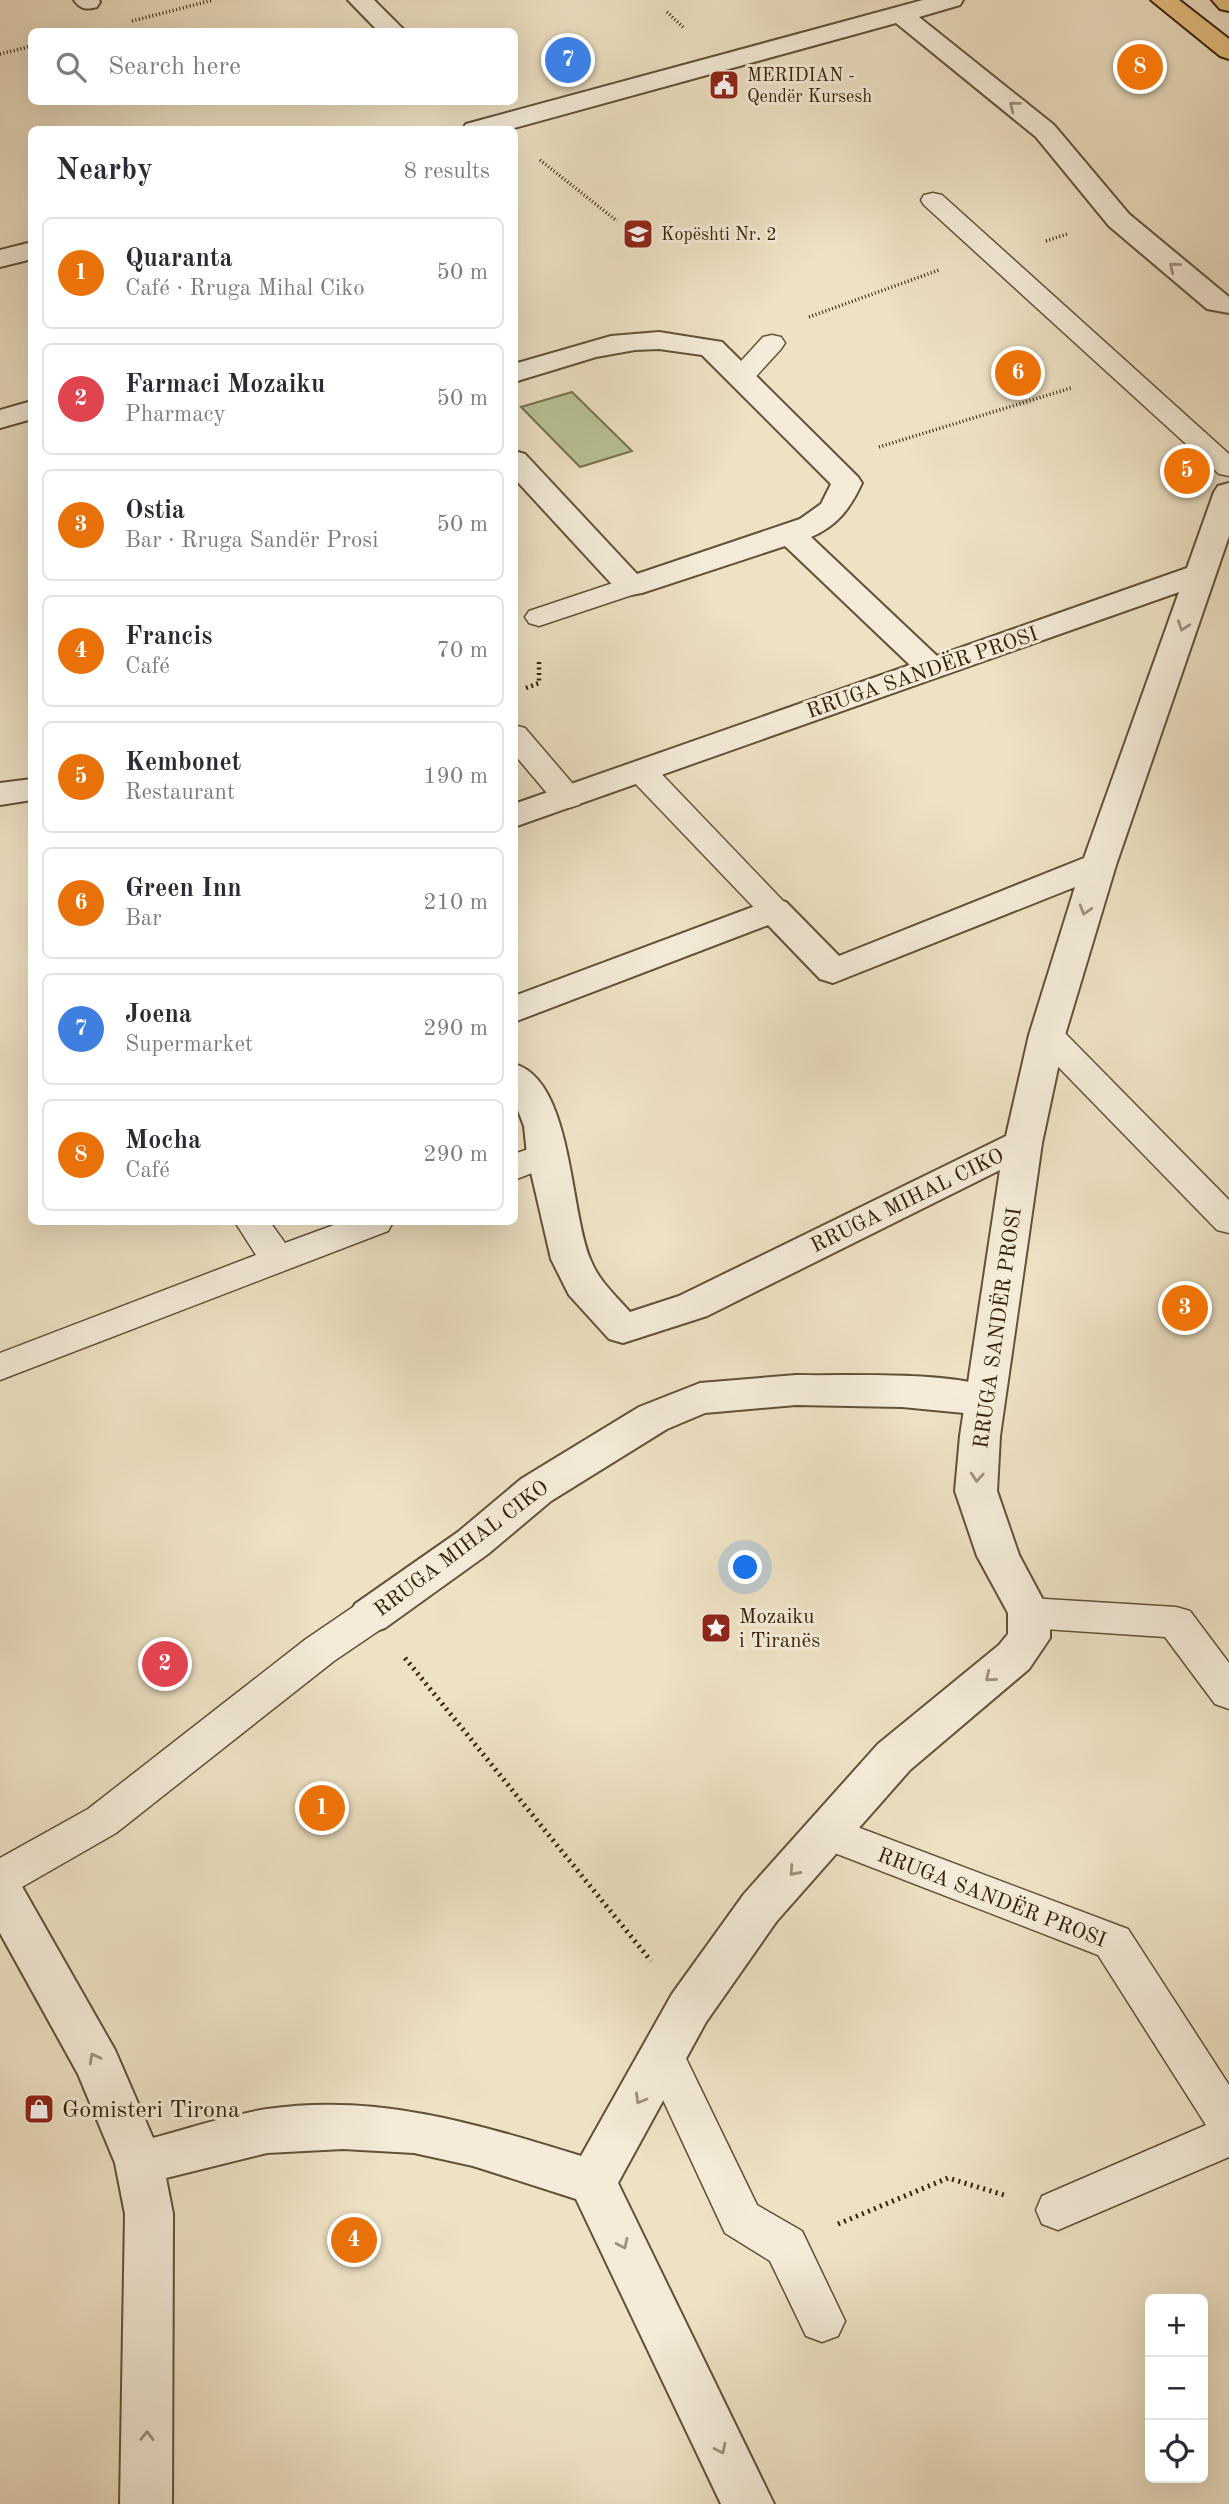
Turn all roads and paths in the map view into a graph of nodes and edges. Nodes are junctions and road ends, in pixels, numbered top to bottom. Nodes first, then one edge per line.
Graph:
1 (213, 0) edge
2 (360, 0) edge
3 (951, 0) edge
4 (1163, 0) edge
5 (1224, 0) edge
6 (1229, 4) edge
7 (914, 7) edge
8 (667, 12) dead end
9 (124, 23) dead end
10 (390, 28) edge
11 (685, 29) dead end
12 (28, 47) edge
13 (1229, 51) edge
14 (0, 54) edge
15 (473, 105) edge
16 (484, 126) edge
17 (489, 126) edge
18 (535, 156) dead end
19 (933, 200) dead end
20 (1119, 220) junction
21 (617, 221) dead end
22 (993, 256) junction
23 (1229, 305) edge
24 (772, 343) joint
25 (518, 372) edge
26 (1122, 372) junction
27 (741, 377) junction
28 (28, 411) edge
29 (0, 419) edge
30 (827, 463) junction
31 (518, 464) edge
32 (1229, 468) edge
33 (1228, 500) edge
34 (790, 534) junction
35 (1202, 573) junction
36 (631, 586) junction
37 (539, 617) dead end
38 (930, 668) junction
39 (518, 739) edge
40 (642, 771) junction
41 (568, 798) junction
42 (518, 816) edge
43 (1099, 865) junction
44 (774, 910) junction
45 (518, 1008) edge
46 (1047, 1035) junction
47 (518, 1080) edge
48 (1023, 1143) junction
49 (530, 1161) edge
50 (1229, 1221) edge
51 (254, 1225) edge
52 (368, 1225) edge
53 (278, 1260) junction
54 (0, 1367) edge
55 (985, 1400) junction
56 (1029, 1613) junction
57 (370, 1616) junction
58 (1229, 1693) edge
59 (828, 1833) junction
60 (0, 1879) edge
61 (0, 1890) edge
62 (689, 2008) junction
63 (664, 2057) junction
64 (1229, 2123) edge
65 (1229, 2136) edge
66 (139, 2163) junction
67 (593, 2182) junction
68 (1010, 2196) dead end
69 (1058, 2210) dead end
70 (786, 2246) junction
71 (822, 2321) dead end
72 (146, 2504) edge
73 (748, 2504) edge

1 - 9 path
2 - 10 street
3 - 7 street
4 - 13 main road
5 - 6 main road
7 - 17 street
20 -> 7 street
8 - 11 path
12 - 14 path
15 - 16 street
18 - 21 path
19 - 22 lane
20 - 22 path
23 -> 20 street
22 - 24 path
22 - 26 lane
24 - 27 lane
25 - 27 street
26 - 30 path
26 - 32 lane
27 - 30 street
28 - 29 street
30 - 34 street
31 - 36 street
33 - 35 street, RRUGA SANDËR PROSI
34 - 36 street
34 - 38 street
35 - 38 street, RRUGA SANDËR PROSI
35 -> 43 street, RRUGA SANDËR PROSI
36 - 37 lane
38 - 40 street, RRUGA SANDËR PROSI
39 - 41 lane
40 - 41 street, RRUGA SANDËR PROSI
40 - 44 lane
41 - 42 street, RRUGA SANDËR PROSI
43 - 44 street
43 -> 46 street, RRUGA SANDËR PROSI
44 - 45 street
46 - 48 street, RRUGA SANDËR PROSI
46 - 50 lane
47 - 49 street, RRUGA MIHAL CIKO
48 - 49 street, RRUGA MIHAL CIKO
48 - 55 street, RRUGA SANDËR PROSI
51 - 53 lane
52 - 53 lane
53 - 54 lane
55 -> 56 street, RRUGA SANDËR PROSI
55 - 57 street, RRUGA MIHAL CIKO
56 - 58 lane
56 -> 59 street
57 - 60 lane, RRUGA MIHAL CIKO
57 - 62 path
59 -> 62 street
59 - 64 lane, RRUGA SANDËR PROSI
66 -> 61 street
62 - 63 street
63 -> 67 street
63 - 70 lane
65 - 69 lane
66 - 67 street
72 -> 66 street
67 -> 73 street
68 - 70 path
70 - 71 lane

